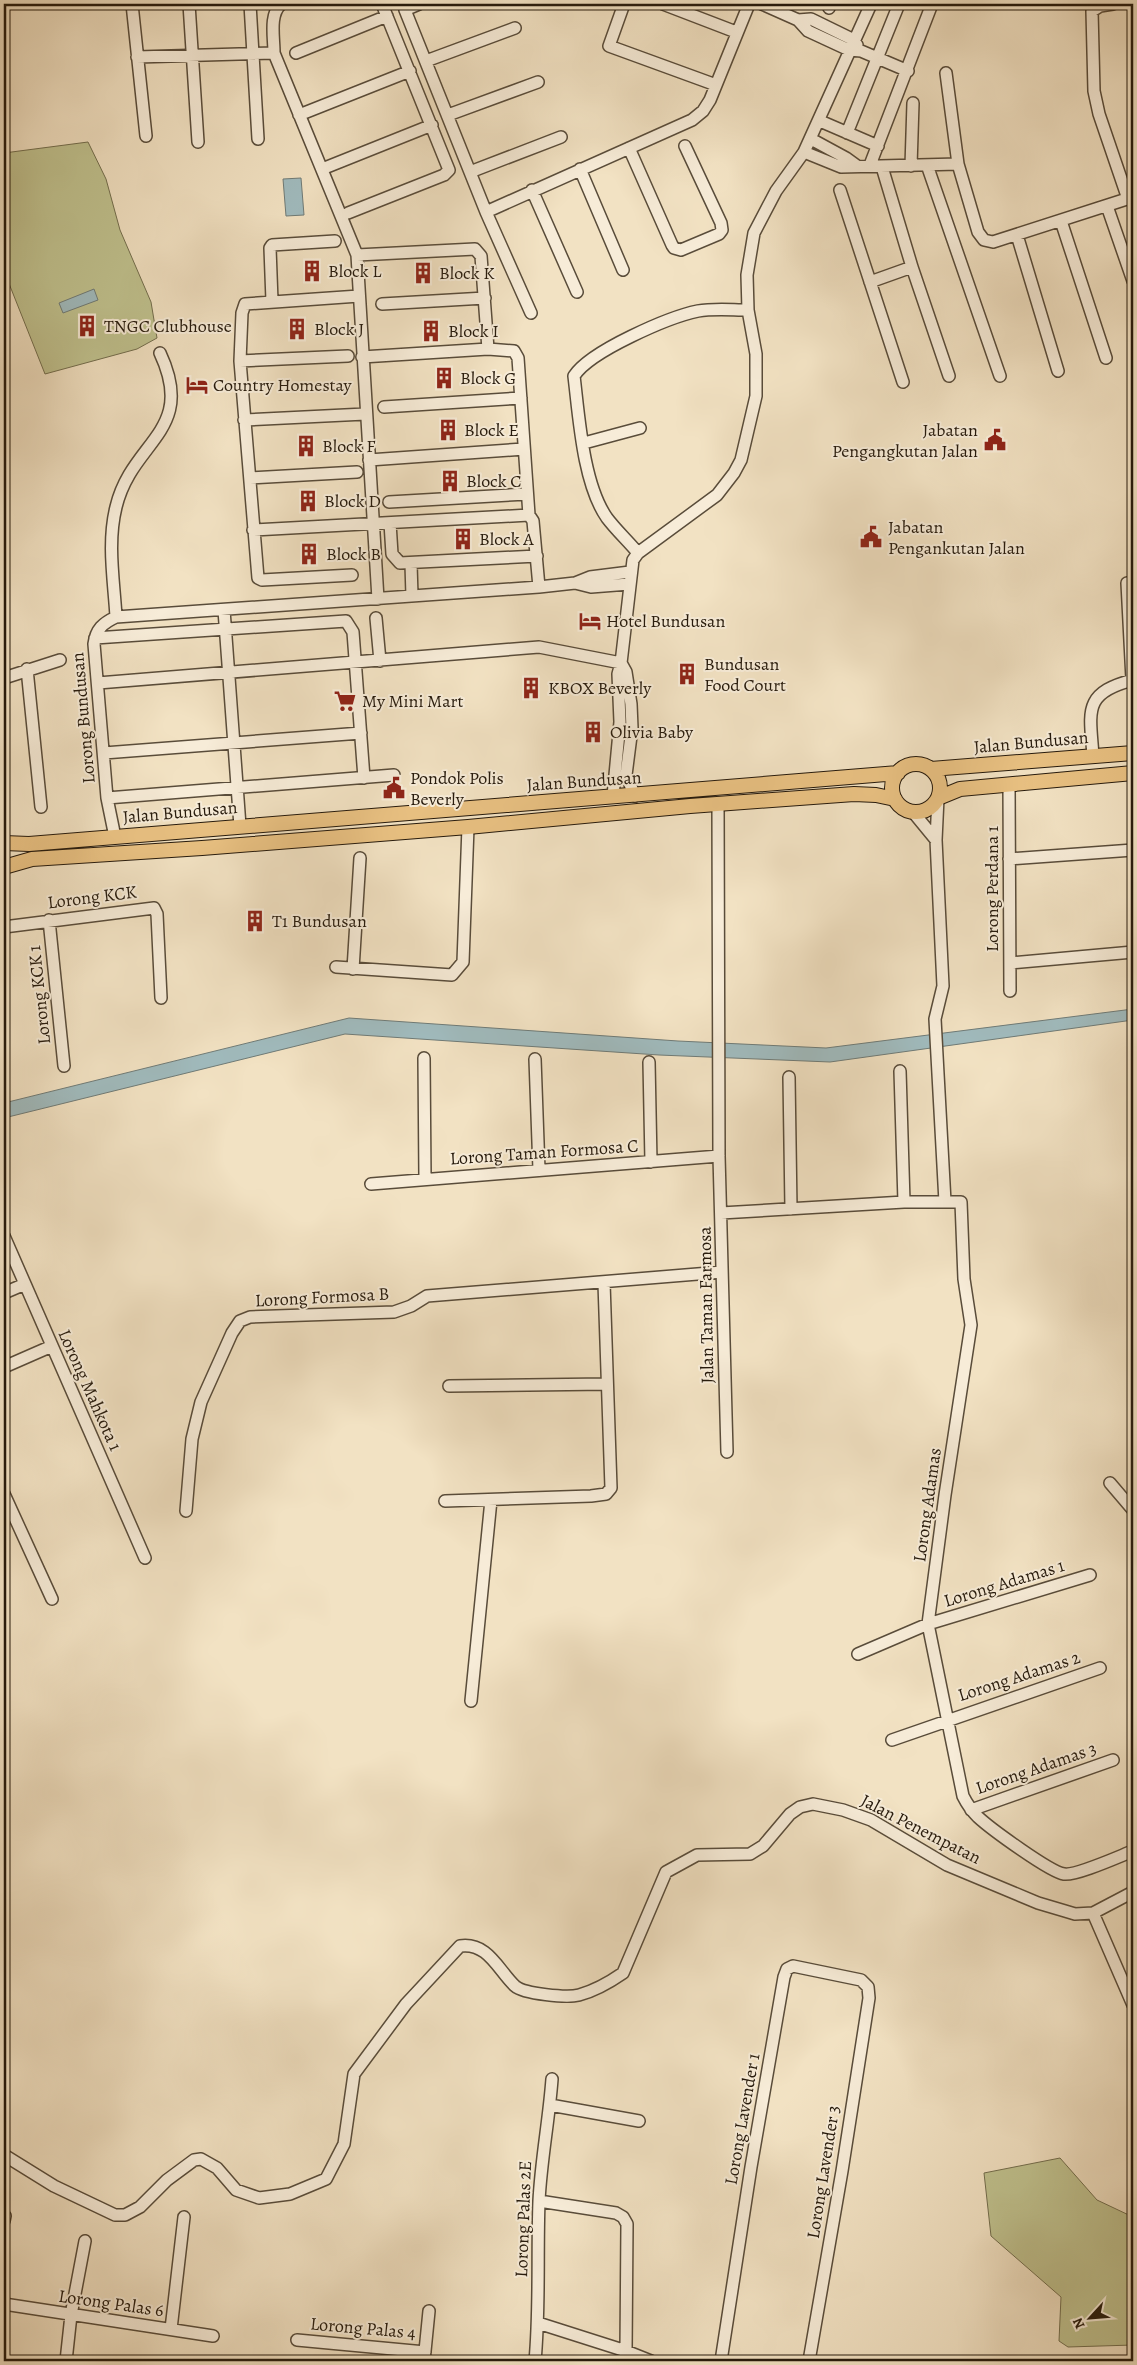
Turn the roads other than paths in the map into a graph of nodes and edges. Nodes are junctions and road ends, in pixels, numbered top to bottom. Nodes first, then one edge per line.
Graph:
1 (132, 4) edge
2 (189, 4) edge
3 (250, 4) edge
4 (281, 4) edge
5 (382, 4) edge
6 (420, 4) edge
7 (624, 4) edge
8 (663, 4) edge
9 (749, 4) edge
10 (762, 4) edge
11 (871, 4) edge
12 (899, 4) edge
13 (932, 4) edge
14 (1113, 4) edge
15 (388, 16) junction
16 (515, 28) dead end
17 (736, 32) junction
18 (855, 47) junction
19 (274, 52) junction
20 (296, 52) dead end
21 (252, 53) junction
22 (193, 55) junction
23 (137, 57) junction
24 (877, 58) junction
25 (426, 61) junction
26 (410, 71) junction
27 (908, 71) junction
28 (946, 72) dead end
29 (538, 82) dead end
30 (716, 85) junction
31 (913, 103) dead end
32 (300, 115) junction
33 (448, 115) junction
34 (820, 121) junction
35 (432, 126) junction
36 (847, 133) junction
37 (146, 136) dead end
38 (561, 137) dead end
39 (258, 139) dead end
40 (810, 139) junction
41 (198, 142) dead end
42 (685, 146) dead end
43 (878, 146) junction
44 (628, 148) junction
45 (804, 152) junction
46 (958, 164) junction
47 (870, 165) junction
48 (927, 165) junction
49 (856, 166) junction
50 (911, 166) junction
51 (882, 167) junction
52 (322, 169) junction
53 (580, 169) junction
54 (470, 172) junction
55 (532, 190) junction
56 (840, 190) dead end
57 (1131, 198) edge
58 (1106, 206) junction
59 (486, 212) junction
60 (348, 213) dead end
61 (1061, 221) junction
62 (1017, 235) junction
63 (335, 241) dead end
64 (357, 255) junction
65 (912, 267) junction
66 (623, 270) dead end
67 (1133, 281) edge
68 (870, 282) junction
69 (577, 292) dead end
70 (359, 296) junction
71 (485, 298) junction
72 (272, 301) junction
73 (382, 304) dead end
74 (748, 310) junction
75 (531, 313) dead end
76 (488, 349) junction
77 (160, 353) dead end
78 (348, 356) dead end
79 (362, 357) junction
80 (1106, 358) dead end
81 (240, 361) junction
82 (1058, 371) dead end
83 (949, 376) dead end
84 (1000, 376) dead end
85 (903, 382) dead end
86 (521, 398) junction
87 (384, 406) dead end
88 (366, 414) junction
89 (244, 420) junction
90 (640, 428) dead end
91 (584, 443) junction
92 (524, 449) junction
93 (369, 460) junction
94 (357, 472) dead end
95 (250, 478) junction
96 (527, 494) junction
97 (389, 502) dead end
98 (529, 515) junction
99 (390, 523) junction
100 (374, 524) junction
101 (253, 530) junction
102 (638, 553) junction
103 (537, 556) junction
104 (411, 564) junction
105 (630, 572) junction
106 (352, 576) dead end
107 (575, 583) junction
108 (1126, 583) dead end
109 (629, 584) junction
110 (539, 587) junction
111 (412, 596) junction
112 (378, 599) junction
113 (224, 610) junction
114 (116, 617) junction
115 (376, 618) dead end
116 (226, 628) junction
117 (95, 638) junction
118 (60, 660) dead end
119 (380, 661) junction
120 (356, 663) junction
121 (621, 663) junction
122 (28, 669) junction
123 (230, 673) junction
124 (4, 678) edge
125 (1132, 680) edge
126 (98, 683) junction
127 (361, 733) junction
128 (235, 743) junction
129 (104, 753) junction
130 (1133, 753) edge
131 (1093, 756) junction
132 (931, 769) junction
133 (898, 773) junction
134 (1133, 773) edge
135 (394, 775) dead end
136 (364, 778) junction
137 (1009, 786) junction
138 (238, 789) junction
139 (614, 796) junction
140 (635, 796) junction
141 (107, 798) junction
142 (938, 798) junction
143 (895, 800) junction
144 (718, 804) junction
145 (690, 806) junction
146 (41, 807) dead end
147 (913, 812) junction
148 (240, 826) junction
149 (468, 827) junction
150 (114, 837) junction
151 (936, 840) junction
152 (4, 844) edge
153 (1133, 850) edge
154 (360, 858) dead end
155 (1009, 859) junction
156 (4, 867) edge
157 (49, 920) junction
158 (4, 927) edge
159 (1133, 952) edge
160 (1010, 963) junction
161 (336, 967) dead end
162 (353, 969) junction
163 (1010, 991) dead end
164 (160, 998) dead end
165 (424, 1058) dead end
166 (535, 1059) dead end
167 (650, 1062) dead end
168 (64, 1066) dead end
169 (900, 1071) dead end
170 (790, 1077) dead end
171 (720, 1156) junction
172 (651, 1162) junction
173 (539, 1170) junction
174 (425, 1179) junction
175 (371, 1184) dead end
176 (904, 1202) junction
177 (945, 1202) junction
178 (791, 1209) junction
179 (721, 1213) junction
180 (4, 1236) edge
181 (722, 1272) junction
182 (604, 1283) junction
183 (25, 1284) junction
184 (4, 1293) edge
185 (52, 1346) junction
186 (4, 1367) edge
187 (607, 1384) junction
188 (450, 1386) dead end
189 (726, 1452) dead end
190 (1110, 1483) dead end
191 (4, 1494) edge
192 (491, 1500) junction
193 (445, 1501) dead end
194 (1133, 1510) edge
195 (186, 1512) dead end
196 (145, 1558) dead end
197 (1090, 1575) dead end
198 (52, 1599) dead end
199 (928, 1624) junction
200 (858, 1654) dead end
201 (1100, 1668) dead end
202 (471, 1701) dead end
203 (949, 1718) junction
204 (892, 1740) dead end
205 (1113, 1760) dead end
206 (971, 1810) junction
207 (1133, 1851) edge
208 (1133, 1892) edge
209 (1093, 1913) junction
210 (868, 1987) joint
211 (1133, 2005) edge
212 (552, 2079) dead end
213 (550, 2105) junction
214 (639, 2121) dead end
215 (4, 2155) edge
216 (539, 2202) junction
217 (184, 2218) dead end
218 (85, 2241) dead end
219 (4, 2304) edge
220 (429, 2312) dead end
221 (71, 2315) junction
222 (538, 2323) junction
223 (171, 2329) junction
224 (213, 2336) dead end
225 (297, 2340) dead end
226 (626, 2351) junction
227 (425, 2356) edge
228 (66, 2361) edge
229 (535, 2361) edge
230 (651, 2361) edge
231 (721, 2361) edge
232 (809, 2361) edge

1 - 23 street
2 - 22 street
3 - 21 street
4 - 19 street
5 - 15 street
6 - 25 street
7 - 30 street
8 - 17 street
9 - 17 street
10 - 18 street
11 - 18 street
12 - 24 street
13 - 27 street
14 - 57 street
15 - 20 street
15 - 26 street
16 - 25 street
17 - 30 street
18 - 24 street
18 - 34 street
19 - 21 street
19 - 32 street
21 - 22 street
21 - 39 street
22 - 23 street
22 - 41 street
23 - 37 street
24 - 27 street
24 - 36 street
25 - 33 street
26 - 32 street
26 - 35 street
27 - 43 street
28 - 46 street
29 - 33 street
30 - 44 street
31 - 50 street
32 - 52 street
33 - 54 street
34 - 36 street
34 - 40 street
35 - 52 street
35 - 60 street
36 - 43 street
38 - 54 street
40 - 45 street
40 - 49 street
42 - 44 street
43 - 47 street
44 - 53 street
45 - 49 street
45 - 74 street
46 - 48 street
46 - 62 street
47 - 49 street
47 - 51 street
48 - 50 street
48 - 84 street
50 - 51 street
51 - 65 street
52 - 64 street
53 - 55 street
53 - 66 street
54 - 59 street
55 - 59 street
55 - 69 street
56 - 68 street
57 - 58 street
58 - 61 street
58 - 67 street
59 - 75 street
61 - 62 street
61 - 80 street
62 - 82 street
63 - 72 street
64 - 70 street
64 - 71 street
65 - 68 street
65 - 83 street
68 - 85 street
70 - 72 street
70 - 79 street
71 - 73 street
71 - 76 street
72 - 81 street
74 - 91 street
74 - 102 street
76 - 79 street
76 - 86 street
77 - 114 street
78 - 81 street
79 - 88 street
81 - 89 street
86 - 87 street
86 - 92 street
88 - 89 street
88 - 93 street
89 - 95 street
90 - 91 street
91 - 102 street
92 - 93 street
92 - 96 street
93 - 100 street
94 - 95 street
95 - 101 street
96 - 97 street
96 - 98 street
98 - 99 street
98 - 103 street
99 - 100 street
99 - 104 street
100 - 101 street
100 - 112 street
101 - 106 street
102 - 105 street
103 - 104 street
103 - 110 street
104 - 111 street
105 - 107 street
105 - 109 street
107 - 109 street
107 - 110 street
108 - 125 street
109 - 121 street
110 - 111 street
111 - 112 street
112 - 113 street
113 - 114 street
113 - 116 street
114 - 117 street, Lorong Bundusan
115 - 119 street
116 - 117 street
116 - 120 street
116 - 123 street
117 - 126 street, Lorong Bundusan
118 - 122 street
119 - 120 street
119 - 121 street
120 - 123 street
120 - 127 street
121 - 139 street
121 - 140 street
122 - 124 street
122 - 146 street
123 - 126 street
123 - 128 street
125 - 131 street
126 - 129 street, Lorong Bundusan
127 - 128 street
127 - 136 street
128 - 129 street
128 - 138 street
129 - 141 street, Lorong Bundusan
130 - 131 main road, Jalan Bundusan
131 - 132 main road, Jalan Bundusan
132 - 133 main road, Jalan Bundusan
132 - 142 main road
133 - 140 main road, Jalan Bundusan
133 - 143 main road
134 - 137 main road
135 - 136 street
136 - 138 street
137 - 142 main road
137 - 155 street, Lorong Perdana 1
138 - 141 street
138 - 148 street
139 - 140 main road, Jalan Bundusan
139 - 145 main road
139 - 148 main road, Jalan Bundusan
141 - 150 street, Lorong Bundusan
142 - 147 main road
142 - 151 street
143 - 144 main road, Jalan Bundusan
143 - 147 main road, Jalan Bundusan
144 - 145 main road, Jalan Bundusan
144 - 171 street, Jalan Taman Farmosa
145 - 149 main road, Jalan Bundusan
147 - 151 street
148 - 150 main road, Jalan Bundusan
149 - 156 main road, Jalan Bundusan
149 - 162 street
150 - 152 main road, Jalan Bundusan
151 - 177 street
153 - 155 street
154 - 162 street
155 - 160 street, Lorong Perdana 1
157 - 158 street, Lorong KCK
157 - 164 street, Lorong KCK
157 - 168 street, Lorong KCK 1
159 - 160 street
160 - 163 street, Lorong Perdana 1
161 - 162 street
165 - 174 street
166 - 173 street
167 - 172 street
169 - 176 street
170 - 178 street
171 - 172 street, Lorong Taman Formosa C
171 - 179 street, Jalan Taman Farmosa
172 - 173 street, Lorong Taman Formosa C
173 - 174 street, Lorong Taman Formosa C
174 - 175 street, Lorong Taman Formosa C
176 - 177 street
176 - 178 street
177 - 199 street, Lorong Adamas
178 - 179 street
179 - 181 street, Jalan Taman Farmosa
180 - 183 street, Lorong Mahkota 1
181 - 182 street, Lorong Formosa B
181 - 189 street, Jalan Taman Farmosa
182 - 187 street
182 - 195 street, Lorong Formosa B
183 - 184 street
183 - 185 street, Lorong Mahkota 1
185 - 186 street
185 - 196 street, Lorong Mahkota 1
187 - 188 street
187 - 192 street
190 - 194 street
191 - 198 street
192 - 193 street
192 - 202 street
197 - 199 street, Lorong Adamas 1
199 - 200 street, Lorong Adamas 1
199 - 203 street, Lorong Adamas
201 - 203 street, Lorong Adamas 2
203 - 204 street, Lorong Adamas 2
203 - 206 street, Lorong Adamas
205 - 206 street, Lorong Adamas 3
206 - 207 street
208 - 209 street, Jalan Penempatan
209 - 211 street
209 - 215 street, Jalan Penempatan
210 - 231 street, Lorong Lavender 1
210 - 232 street, Lorong Lavender 3
212 - 213 street, Lorong Palas 2E
213 - 214 street
213 - 216 street, Lorong Palas 2E
216 - 222 street, Lorong Palas 2E
216 - 226 street
217 - 223 street
218 - 221 street
219 - 221 street, Lorong Palas 6
220 - 227 street
221 - 223 street, Lorong Palas 6
221 - 228 street
222 - 226 street
222 - 229 street, Lorong Palas 2E
223 - 224 street, Lorong Palas 6
225 - 227 street, Lorong Palas 4
226 - 230 street

